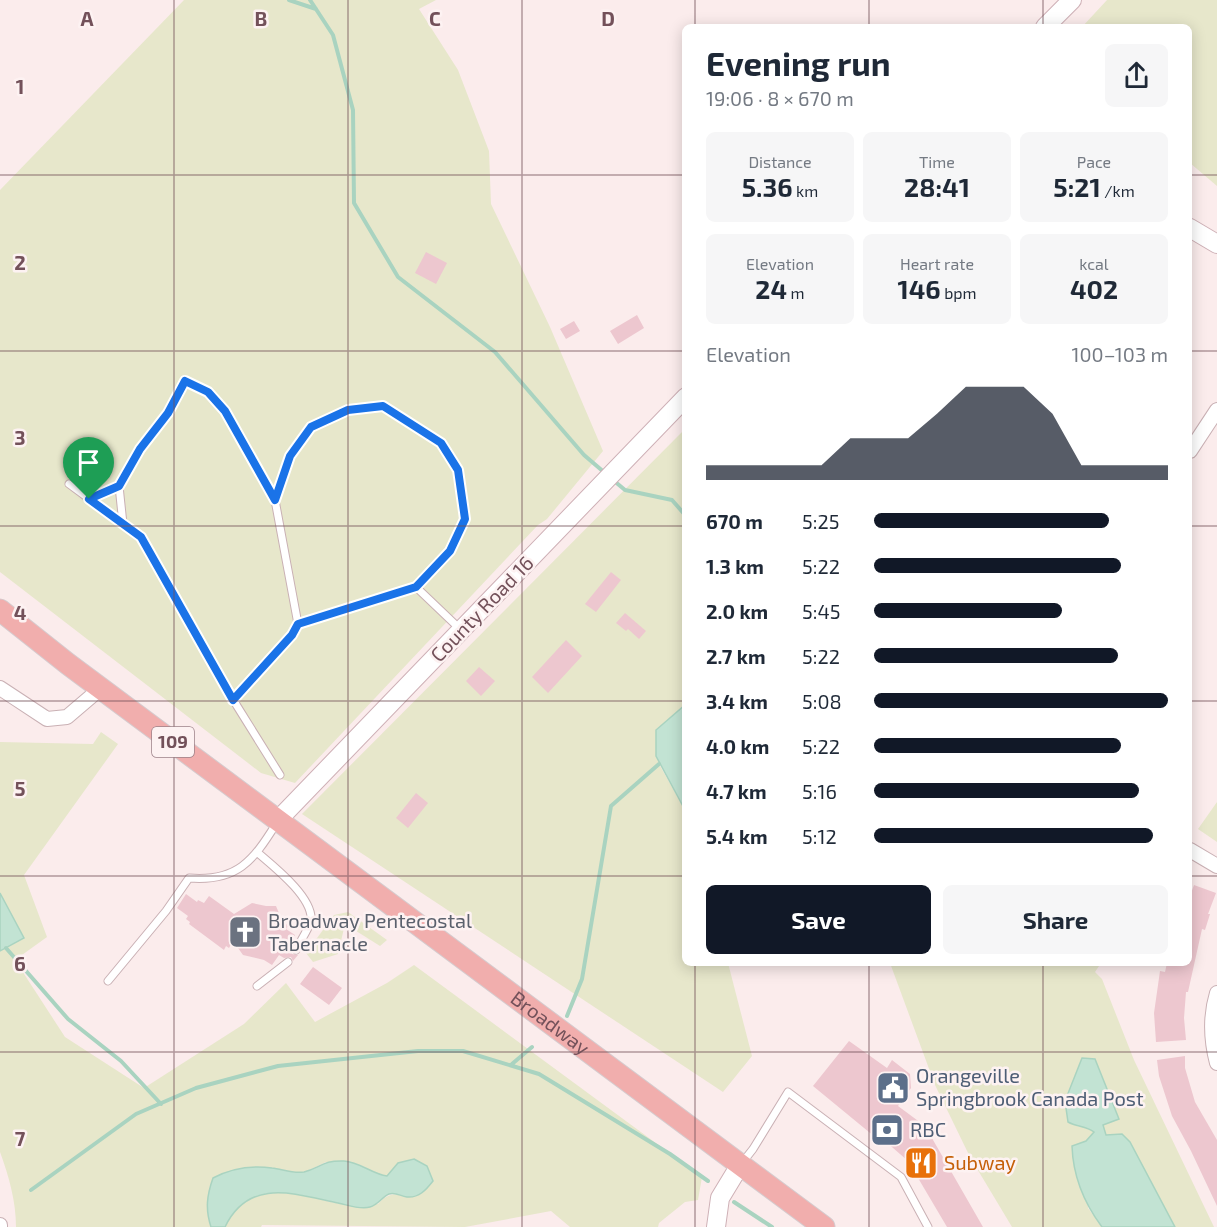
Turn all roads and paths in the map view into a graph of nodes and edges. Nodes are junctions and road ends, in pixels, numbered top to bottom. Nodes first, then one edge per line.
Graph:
1 (1072, 0) edge
2 (1048, 24) edge
3 (1192, 229) edge
4 (1217, 244) edge
5 (682, 401) edge
6 (1217, 410) edge
7 (1192, 448) edge
8 (69, 484) dead end
9 (119, 486) junction
10 (89, 499) junction
11 (275, 500) junction
12 (123, 524) junction
13 (416, 587) junction
14 (0, 610) edge
15 (298, 624) junction
16 (462, 631) junction
17 (0, 688) edge
18 (101, 688) junction
19 (233, 700) junction
20 (280, 775) dead end
21 (278, 820) junction
22 (1192, 851) edge
23 (258, 853) junction
24 (1217, 866) edge
25 (296, 950) dead end
26 (288, 962) dead end
27 (108, 981) dead end
28 (257, 986) dead end
29 (1217, 993) edge
30 (1217, 1063) edge
31 (740, 1165) junction
32 (716, 1227) edge
33 (824, 1227) edge
34 (928, 1227) edge

1 - 2 main road
3 - 4 main road
5 - 16 main road, County Road 16
6 - 7 street
8 - 10 lane
9 - 10 lane
9 - 11 lane
9 - 12 lane
10 - 12 lane
11 - 13 lane
11 - 15 lane
12 - 19 lane
13 - 15 lane
13 - 16 lane
14 - 18 main road, 109
15 - 19 lane
16 - 21 main road, County Road 16
17 - 18 street
18 - 21 main road, 109
19 - 20 lane
21 - 23 lane
21 - 31 main road, Broadway
22 - 24 street
23 - 25 lane
23 - 27 lane
26 - 28 lane
29 - 30 street
31 - 32 main road
31 - 33 main road, Broadway
31 - 34 lane

